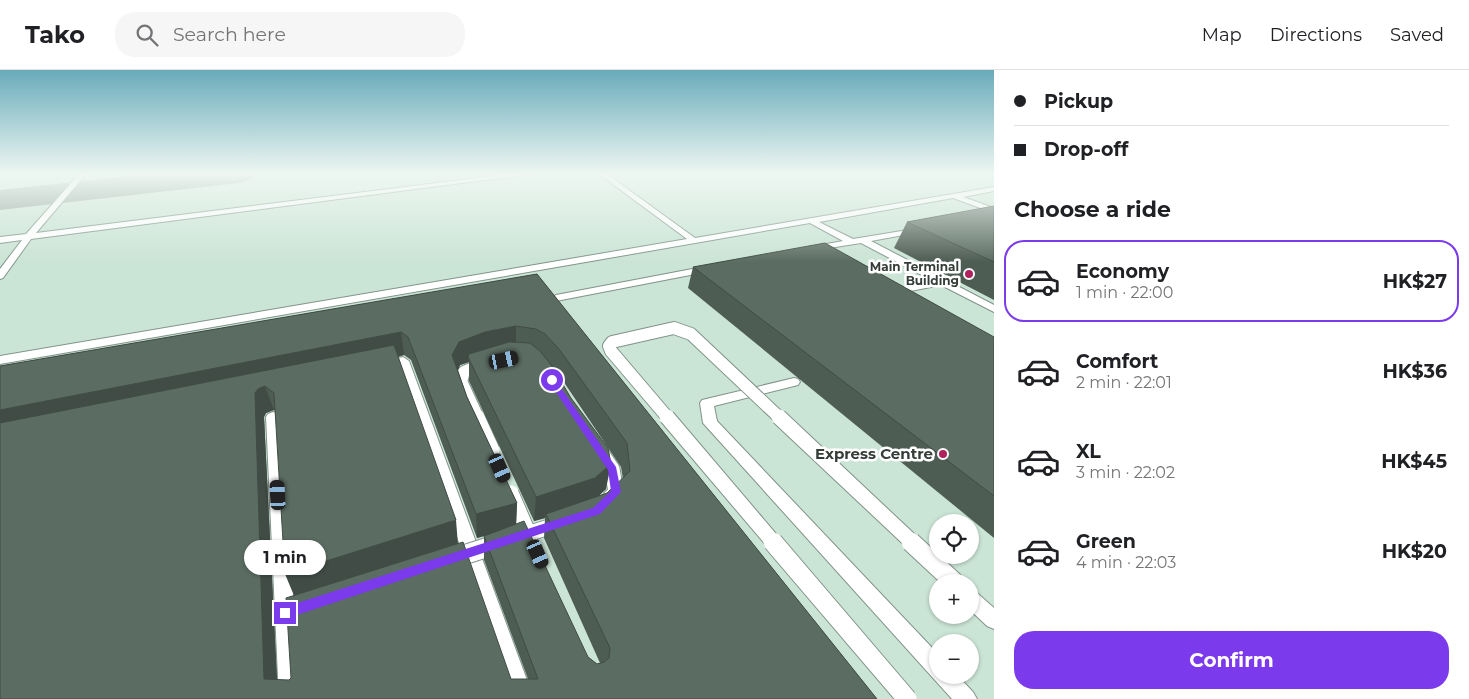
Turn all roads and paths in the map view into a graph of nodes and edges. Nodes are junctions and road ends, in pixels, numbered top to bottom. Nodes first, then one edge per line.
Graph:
1 (57, 203) edge
2 (292, 203) edge
3 (642, 203) edge
4 (910, 203) edge
5 (974, 203) edge
6 (994, 211) edge
7 (810, 220) junction
8 (928, 228) edge
9 (29, 236) junction
10 (0, 240) edge
11 (693, 240) junction
12 (857, 241) junction
13 (823, 260) edge
14 (719, 267) edge
15 (0, 276) edge
16 (942, 282) junction
17 (556, 298) edge
18 (901, 305) edge
19 (994, 309) edge
20 (0, 360) edge
21 (501, 360) edge
22 (374, 367) edge
23 (794, 382) dead end
24 (273, 417) edge
25 (591, 437) edge
26 (596, 511) edge
27 (577, 518) edge
28 (540, 557) edge
29 (436, 564) edge
30 (946, 574) edge
31 (979, 606) edge
32 (304, 607) edge
33 (285, 613) junction
34 (994, 620) edge
35 (929, 659) edge
36 (952, 684) edge
37 (290, 699) edge
38 (523, 699) edge
39 (907, 699) edge
40 (966, 699) edge

1 - 9 lane
2 - 9 lane
3 - 11 lane
4 - 7 lane
5 - 6 lane
7 - 11 lane
7 - 12 lane
8 - 12 lane
9 - 10 lane
9 - 15 lane
11 - 20 lane
12 - 13 lane
12 - 16 lane
14 - 17 lane
16 - 18 lane
16 - 19 lane
21 - 28 lane, bridge
22 - 38 lane
23 - 35 lane
24 - 33 lane
25 - 26 lane, bridge
27 - 29 lane, bridge
30 - 39 lane, bridge
31 - 34 lane
32 - 33 lane
33 - 37 lane
36 - 40 lane

